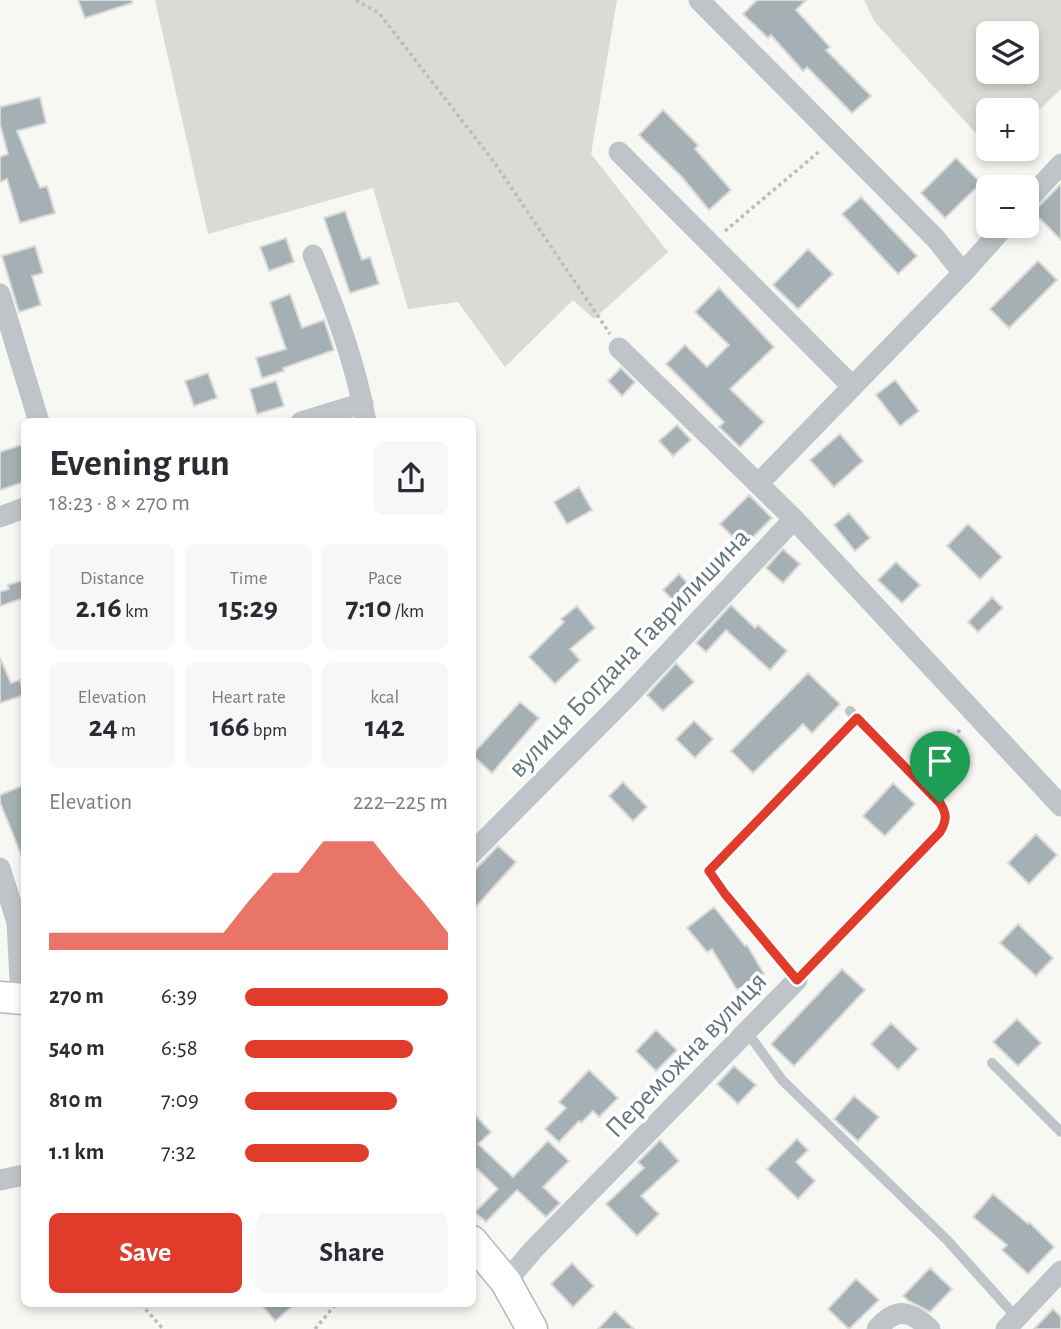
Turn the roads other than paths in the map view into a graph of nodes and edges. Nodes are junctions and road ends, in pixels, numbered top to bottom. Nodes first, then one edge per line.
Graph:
1 (699, 0) edge
2 (619, 152) dead end
3 (1061, 163) edge
4 (1039, 188) edge
5 (995, 238) edge
6 (313, 255) dead end
7 (963, 273) junction
8 (0, 294) edge
9 (619, 348) road end
10 (852, 386) junction
11 (364, 412) edge
12 (38, 418) edge
13 (326, 418) edge
14 (758, 484) junction
15 (21, 509) edge
16 (0, 517) edge
17 (794, 519) junction
18 (854, 715) road end
19 (1061, 806) edge
20 (476, 849) edge
21 (0, 868) edge
22 (725, 894) road end
23 (797, 980) junction
24 (15, 998) edge
25 (747, 1032) junction
26 (992, 1063) dead end
27 (1061, 1132) edge
28 (21, 1176) edge
29 (0, 1180) edge
30 (476, 1246) edge
31 (1061, 1271) edge
32 (506, 1282) junction
33 (1012, 1323) edge
34 (532, 1329) edge
35 (877, 1329) edge
36 (930, 1329) edge

1 - 7 street
2 - 10 street
3 - 4 street
5 - 7 street
6 - 11 street
7 - 10 street
8 - 12 street
9 - 14 street
10 - 14 street
11 - 13 street
14 - 17 street
15 - 16 street
17 - 19 street
17 - 20 street, вулиця Богдана Гаврилишина
18 - 23 lane, Переможна вулиця
21 - 24 street
22 - 23 lane
23 - 25 street, Переможна вулиця
25 - 32 street, Переможна вулиця
25 - 33 lane
26 - 27 lane
28 - 29 street
30 - 32 main road
31 - 33 street
32 - 34 main road
35 - 36 street

